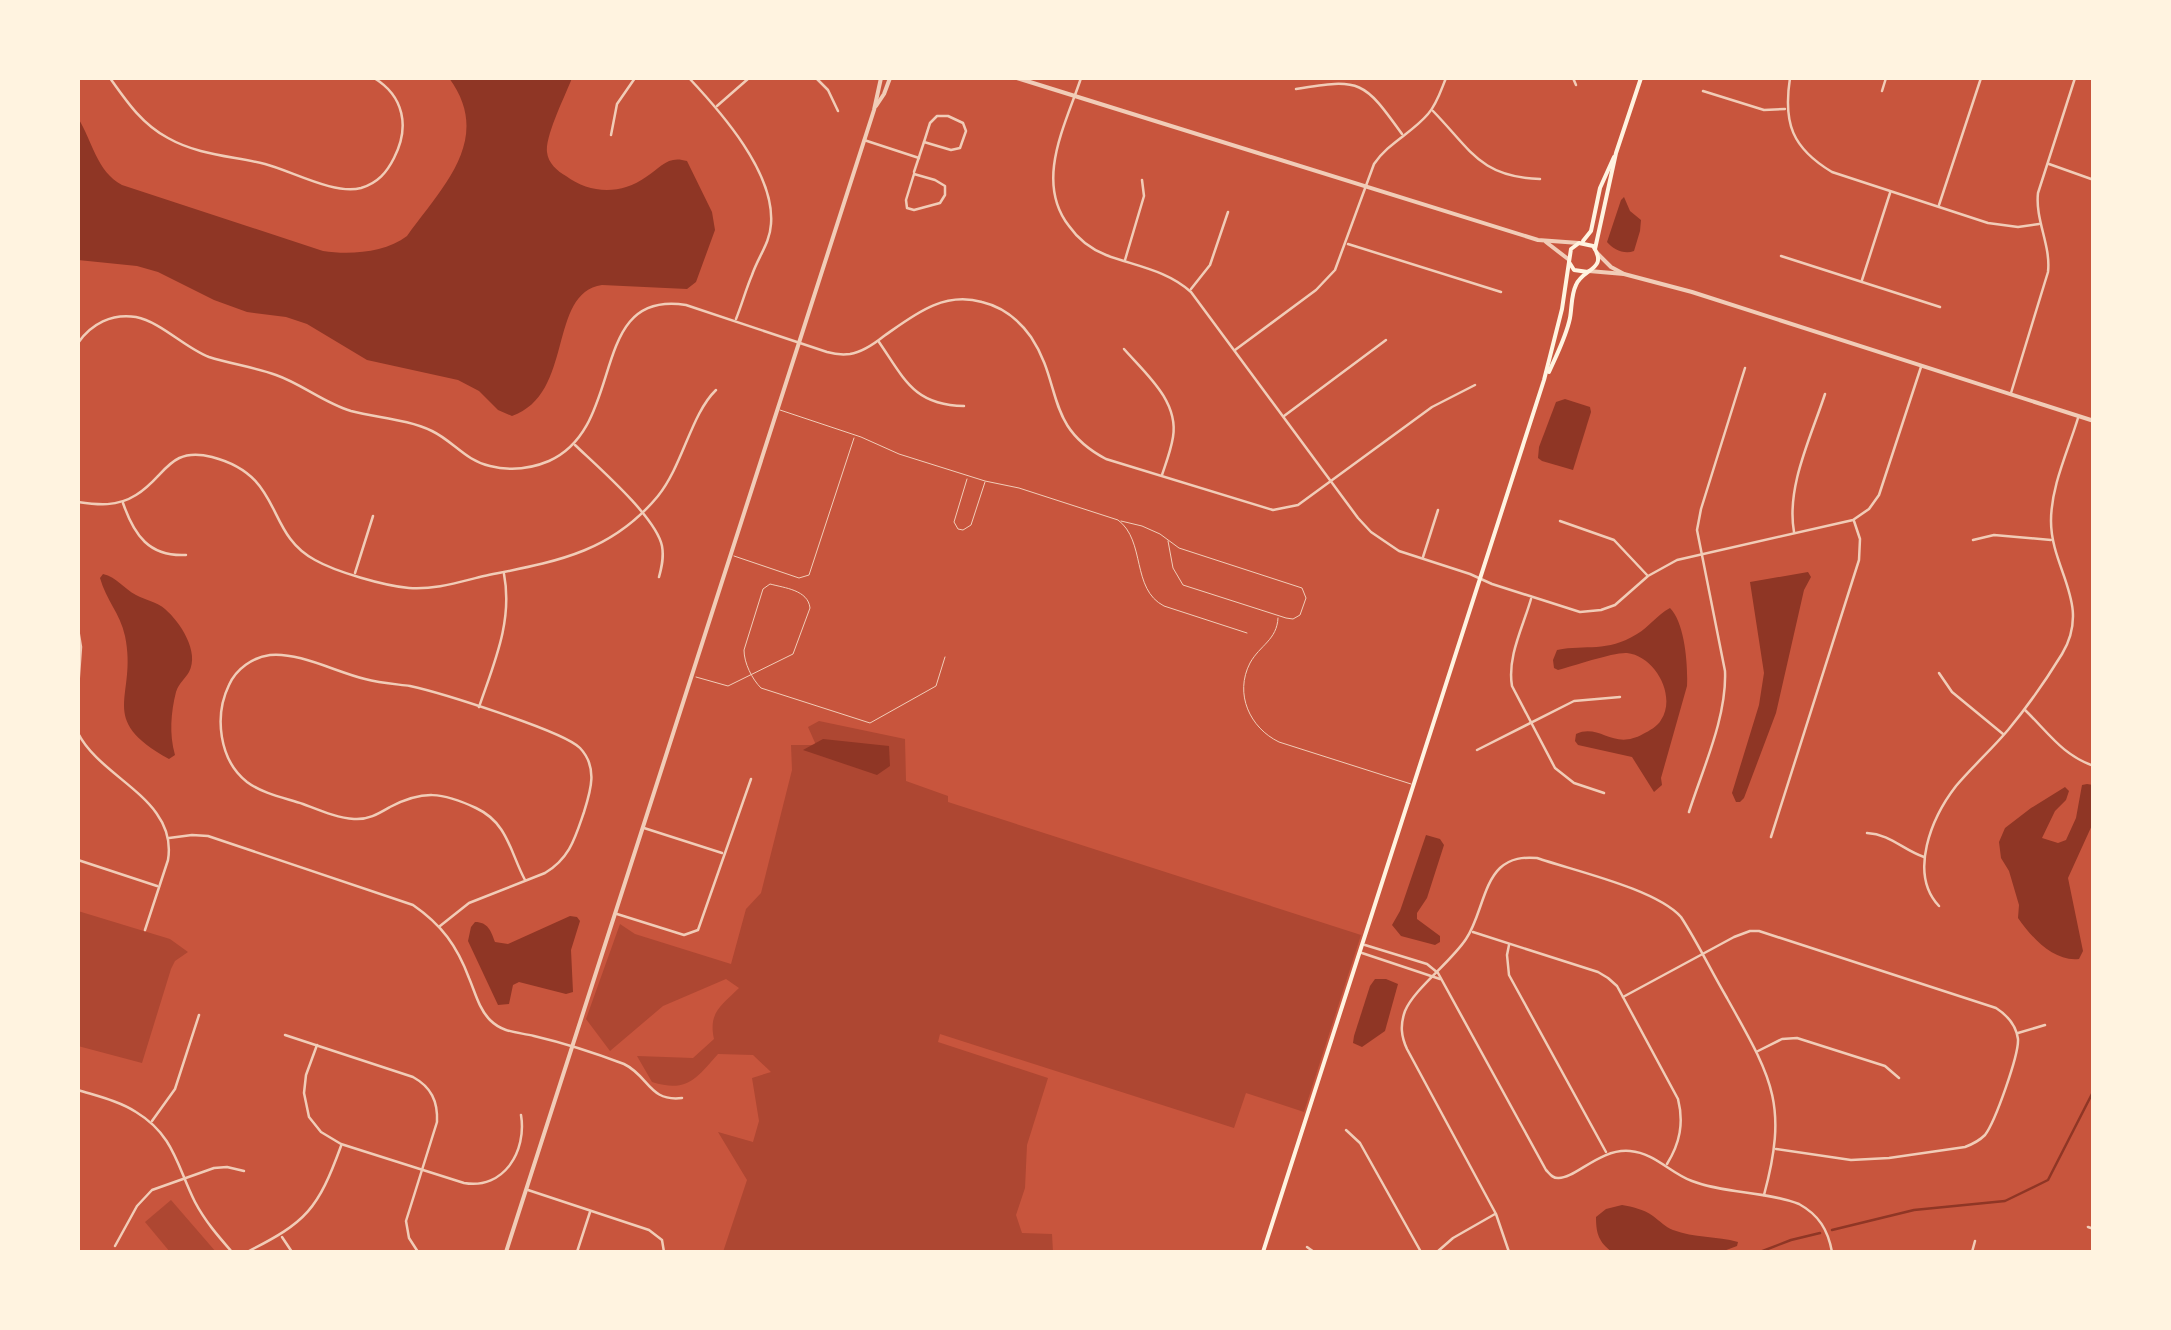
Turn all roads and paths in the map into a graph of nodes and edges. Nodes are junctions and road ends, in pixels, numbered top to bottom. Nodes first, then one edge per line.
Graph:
1 (112, 78) edge
2 (374, 78) edge
3 (634, 78) edge
4 (689, 78) edge
5 (750, 78) edge
6 (816, 78) edge
7 (881, 78) edge
8 (890, 78) edge
9 (1017, 78) edge
10 (1081, 78) edge
11 (1446, 78) edge
12 (1574, 78) edge
13 (1641, 78) edge
14 (1790, 78) edge
15 (1886, 78) edge
16 (1981, 78) edge
17 (2075, 78) edge
18 (1576, 85) dead end
19 (1296, 88) dead end
20 (1702, 90) dead end
21 (1882, 91) dead end
22 (1075, 96) junction
23 (716, 107) junction
24 (1787, 108) junction
25 (874, 110) junction
26 (1432, 110) junction
27 (838, 111) dead end
28 (611, 135) dead end
29 (1402, 136) junction
30 (864, 140) junction
31 (924, 142) junction
32 (1616, 153) junction
33 (919, 158) junction
34 (2047, 163) junction
35 (914, 174) junction
36 (1540, 179) dead end
37 (1142, 180) dead end
38 (2094, 180) edge
39 (1365, 187) junction
40 (1890, 191) junction
41 (1939, 206) junction
42 (1228, 212) dead end
43 (2040, 224) junction
44 (1546, 242) junction
45 (1347, 243) junction
46 (1580, 243) junction
47 (1596, 251) junction
48 (1780, 256) dead end
49 (1568, 260) junction
50 (1124, 261) junction
51 (1588, 272) junction
52 (1624, 274) junction
53 (1862, 282) junction
54 (1190, 290) junction
55 (1501, 292) dead end
56 (1940, 307) dead end
57 (735, 322) junction
58 (878, 340) junction
59 (1386, 340) dead end
60 (78, 343) edge
61 (798, 344) junction
62 (1124, 349) dead end
63 (1235, 350) junction
64 (1921, 366) junction
65 (1745, 368) dead end
66 (1544, 380) junction
67 (1474, 385) dead end
68 (716, 390) dead end
69 (1825, 394) dead end
70 (2010, 395) junction
71 (964, 406) dead end
72 (777, 410) junction
73 (1284, 416) junction
74 (2079, 416) junction
75 (2094, 421) edge
76 (856, 435) junction
77 (574, 444) junction
78 (968, 476) junction
79 (1161, 477) junction
80 (985, 481) junction
81 (1332, 482) junction
82 (78, 502) edge
83 (122, 502) junction
84 (1438, 510) dead end
85 (642, 513) junction
86 (373, 516) dead end
87 (1118, 520) junction
88 (1853, 520) junction
89 (1560, 521) dead end
90 (1794, 533) junction
91 (1973, 540) dead end
92 (2053, 540) junction
93 (1168, 541) junction
94 (1700, 553) junction
95 (186, 554) dead end
96 (730, 555) junction
97 (1422, 558) junction
98 (504, 572) junction
99 (354, 574) junction
100 (1648, 576) junction
101 (659, 577) dead end
102 (1480, 579) junction
103 (1532, 598) junction
104 (1275, 615) junction
105 (1286, 618) junction
106 (1279, 622) junction
107 (78, 629) edge
108 (1247, 633) dead end
109 (945, 657) dead end
110 (1939, 673) dead end
111 (692, 676) junction
112 (752, 676) junction
113 (78, 689) edge
114 (1620, 697) dead end
115 (479, 708) junction
116 (2024, 709) junction
117 (1530, 722) junction
118 (78, 733) edge
119 (2004, 735) junction
120 (1477, 750) dead end
121 (2094, 766) edge
122 (751, 779) dead end
123 (1414, 785) junction
124 (1604, 793) dead end
125 (1690, 812) dead end
126 (643, 827) junction
127 (1867, 833) dead end
128 (1771, 837) dead end
129 (169, 838) junction
130 (724, 853) junction
131 (1925, 857) junction
132 (78, 860) edge
133 (525, 880) junction
134 (159, 887) junction
135 (1939, 906) dead end
136 (615, 914) junction
137 (440, 926) junction
138 (145, 930) dead end
139 (1471, 931) junction
140 (1363, 944) junction
141 (1510, 944) junction
142 (1360, 952) junction
143 (1702, 954) junction
144 (1436, 974) junction
145 (1623, 997) junction
146 (199, 1015) dead end
147 (2045, 1026) dead end
148 (2017, 1033) junction
149 (285, 1035) dead end
150 (316, 1045) junction
151 (572, 1048) junction
152 (1756, 1051) junction
153 (1899, 1078) dead end
154 (78, 1090) edge
155 (682, 1098) dead end
156 (521, 1115) dead end
157 (150, 1122) junction
158 (1346, 1130) dead end
159 (342, 1144) junction
160 (1774, 1149) junction
161 (1606, 1154) junction
162 (1666, 1166) junction
163 (422, 1170) junction
164 (244, 1171) dead end
165 (185, 1178) junction
166 (526, 1190) junction
167 (1764, 1195) junction
168 (590, 1211) junction
169 (1496, 1214) junction
170 (282, 1235) junction
171 (1976, 1241) dead end
172 (115, 1246) dead end
173 (1306, 1247) dead end
174 (232, 1252) edge
175 (247, 1252) edge
176 (292, 1252) edge
177 (418, 1252) edge
178 (506, 1252) edge
179 (577, 1252) edge
180 (664, 1252) edge
181 (1263, 1252) edge
182 (1314, 1252) edge
183 (1421, 1252) edge
184 (1437, 1252) edge
185 (1509, 1252) edge
186 (1832, 1252) edge
187 (1972, 1252) edge

1 - 2 street
3 - 28 street
4 - 23 street
5 - 23 street
6 - 27 street
7 - 25 street
8 - 25 street
9 - 22 street
10 - 22 street
11 - 26 street
12 - 18 street
13 - 32 main road
14 - 24 street
15 - 21 street
16 - 41 street
17 - 34 street
19 - 29 street
20 - 24 street
22 - 39 street
22 - 50 street
23 - 57 street
24 - 40 street
25 - 30 street
26 - 29 street
26 - 36 street
29 - 39 street
30 - 33 street
30 - 61 street
31 - 31 street
31 - 33 street
32 - 46 main road
32 - 47 main road
33 - 35 street
34 - 38 street
34 - 43 street
35 - 35 street
37 - 50 street
39 - 44 street
39 - 45 street
40 - 41 street
40 - 53 street
41 - 43 street
42 - 54 street
43 - 70 street
44 - 46 street
44 - 49 street
45 - 55 street
45 - 63 street
46 - 47 main road
46 - 49 main road
47 - 51 main road
47 - 52 street
48 - 53 street
49 - 51 main road
49 - 66 main road
50 - 54 street
51 - 52 street
51 - 66 main road
52 - 64 street
53 - 56 street
54 - 63 street
57 - 61 street
57 - 77 street
58 - 61 street
58 - 71 street
58 - 79 street
59 - 73 street
60 - 77 street
61 - 72 street
62 - 79 street
63 - 73 street
64 - 70 street
64 - 88 street
65 - 94 street
66 - 102 main road
67 - 81 street
68 - 85 street
69 - 90 street
70 - 74 street
72 - 76 lane
72 - 96 street
73 - 81 street
74 - 75 street
74 - 92 street
76 - 78 lane
76 - 96 lane
77 - 85 street
78 - 80 lane
78 - 80 lane
79 - 81 street
80 - 87 lane
81 - 97 street
82 - 83 street
83 - 95 street
83 - 99 street
84 - 97 street
85 - 98 street
85 - 101 street
86 - 99 street
87 - 93 lane
87 - 108 lane
88 - 90 street
88 - 128 street
89 - 100 street
90 - 94 street
91 - 92 street
92 - 116 street
93 - 104 lane
93 - 105 lane
94 - 100 street
94 - 125 street
96 - 111 street
97 - 102 street
98 - 99 street
98 - 115 street
100 - 103 street
102 - 103 street
102 - 123 main road
103 - 117 street
104 - 105 lane
104 - 106 lane
105 - 106 lane
106 - 123 lane
107 - 113 street
109 - 112 lane
110 - 119 street
111 - 112 lane
111 - 126 street
112 - 112 lane
114 - 117 street
115 - 133 street
115 - 133 street
116 - 119 street
116 - 121 street
117 - 120 street
117 - 124 street
118 - 129 street
119 - 131 street
122 - 130 street
123 - 140 main road
126 - 130 street
126 - 136 street
127 - 131 street
129 - 134 street
129 - 137 street
130 - 136 street
131 - 135 street
132 - 134 street
133 - 137 street
134 - 138 street
136 - 151 street
137 - 151 street
139 - 141 street
139 - 143 street
139 - 144 street
140 - 142 main road
140 - 144 street
141 - 145 street
141 - 161 street
142 - 144 street
142 - 181 main road
143 - 145 street
143 - 148 street
143 - 152 street
144 - 161 street
144 - 169 street
145 - 162 street
146 - 157 street
147 - 148 street
148 - 160 street
149 - 150 street
150 - 159 street
150 - 163 street
151 - 155 street
151 - 166 street
152 - 153 street
152 - 160 street
154 - 157 street
156 - 163 street
157 - 165 street
158 - 183 street
159 - 163 street
159 - 170 street
160 - 167 street
161 - 162 street
162 - 167 street
163 - 177 street
164 - 165 street
165 - 172 street
165 - 174 street
166 - 168 street
166 - 178 street
167 - 186 street
168 - 179 street
168 - 180 street
169 - 184 street
169 - 185 street
170 - 175 street
170 - 176 street
171 - 187 street
173 - 182 street

